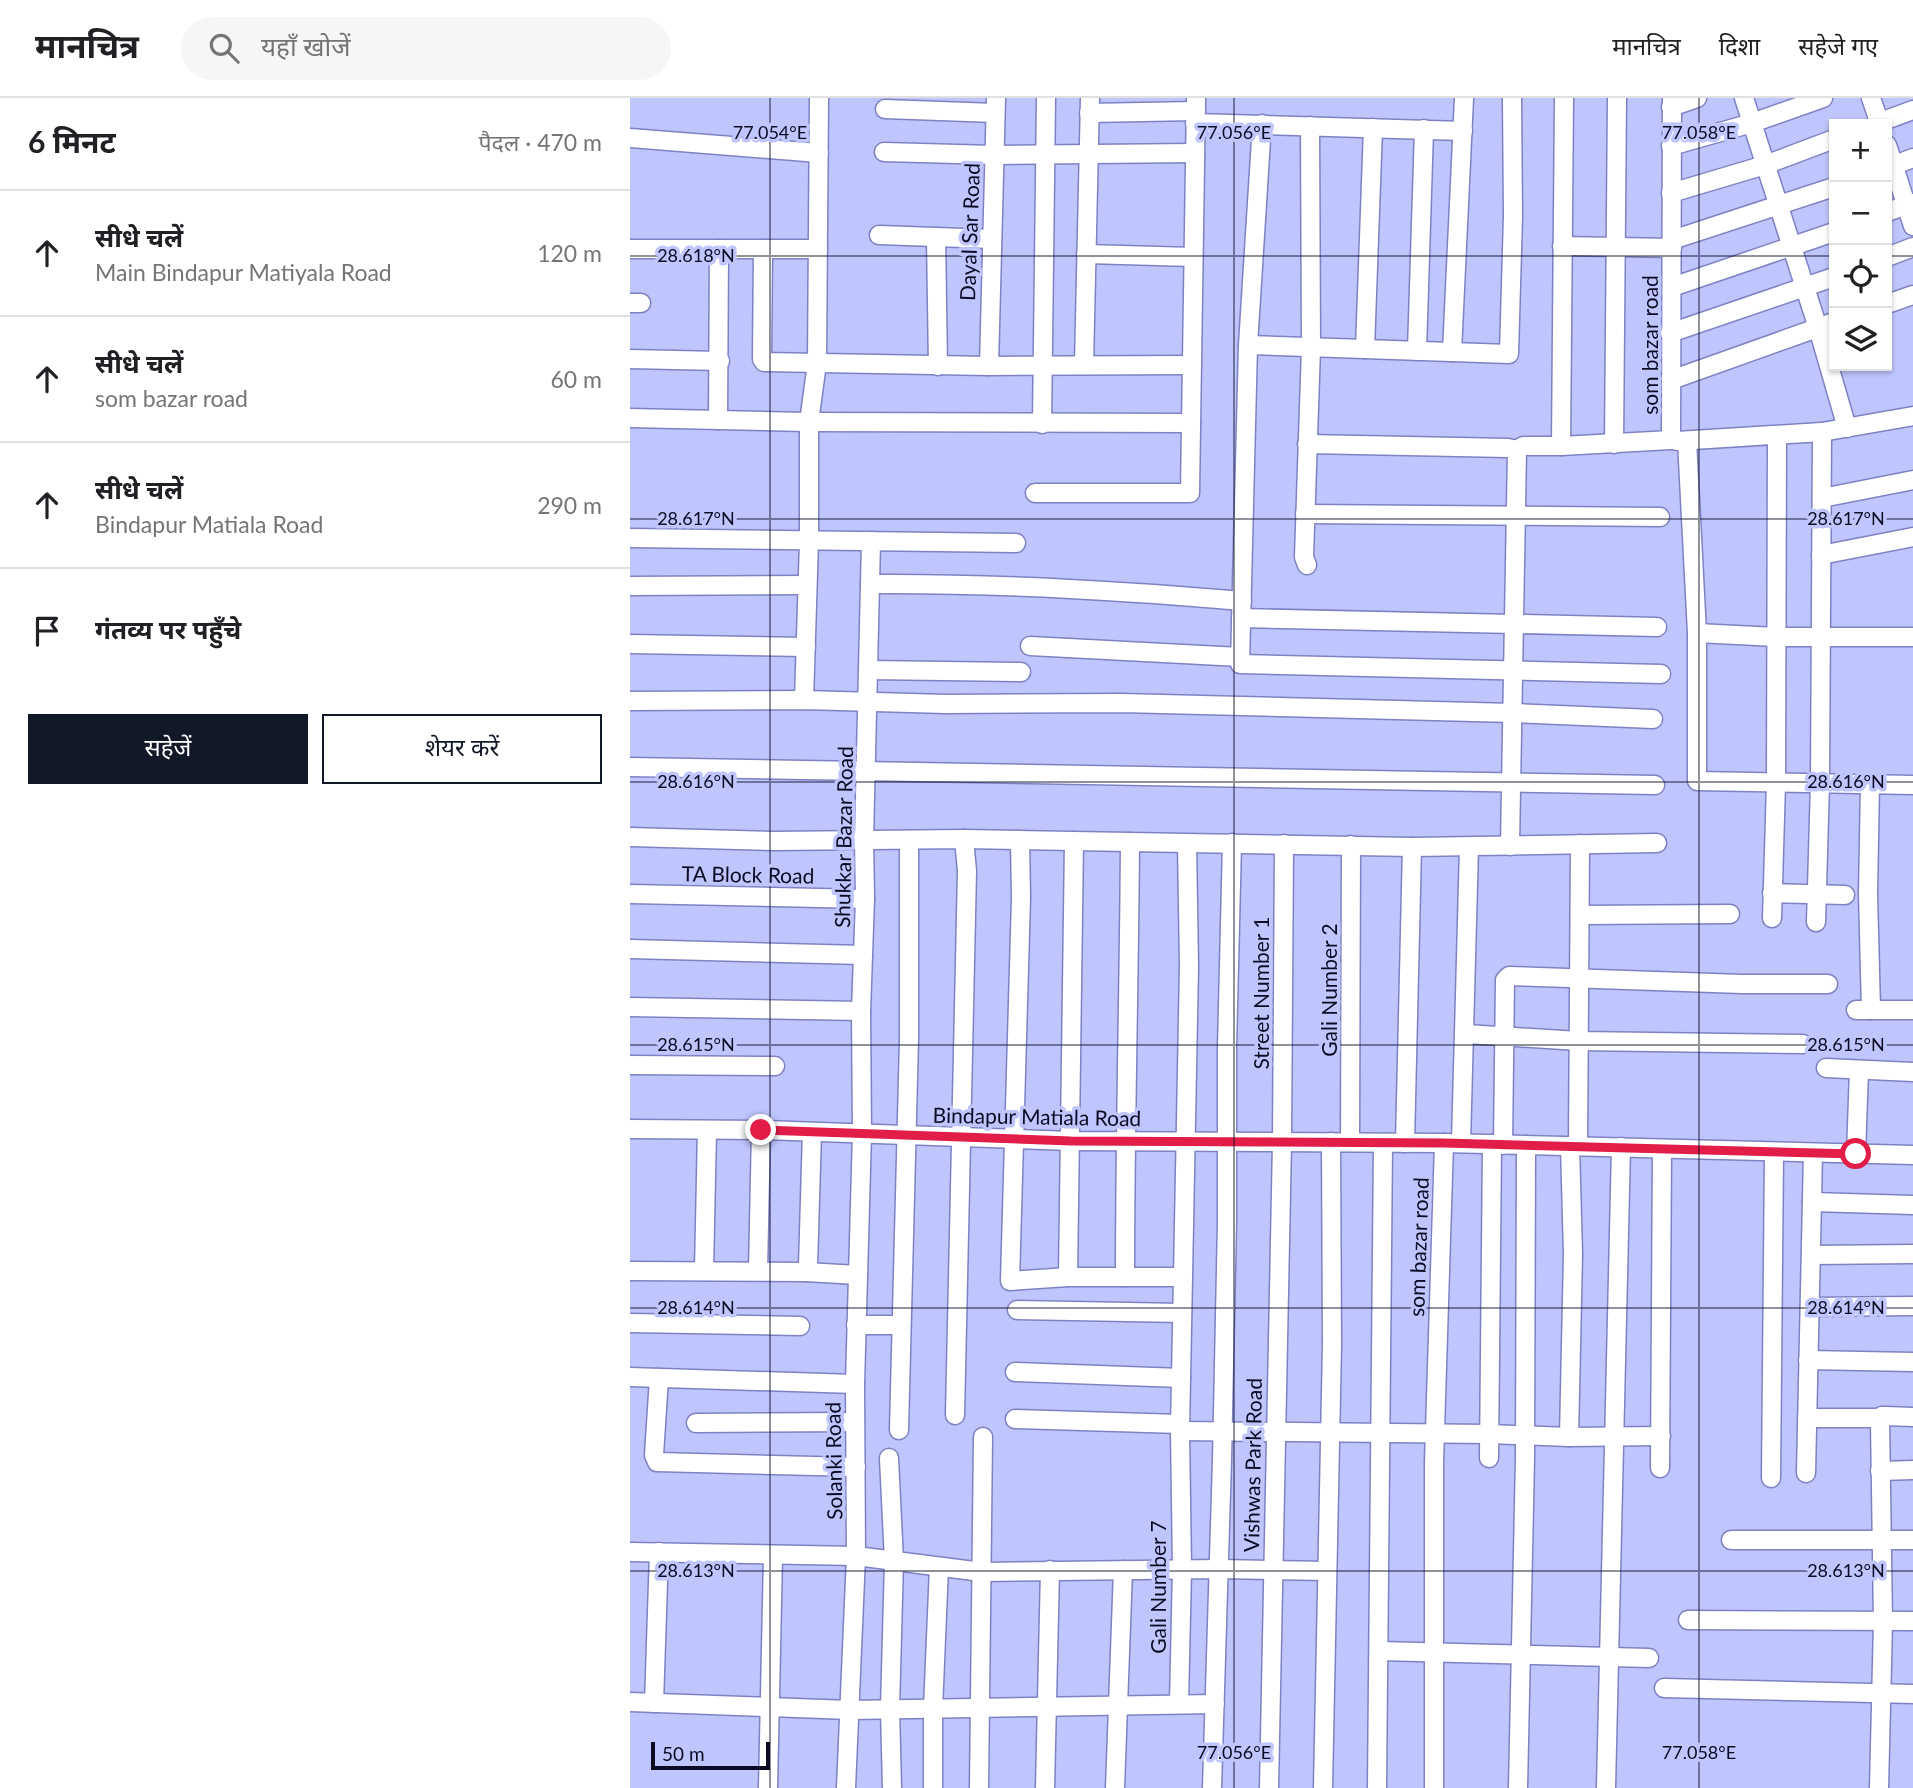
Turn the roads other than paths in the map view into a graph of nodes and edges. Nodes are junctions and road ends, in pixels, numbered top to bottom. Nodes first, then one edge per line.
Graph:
1 (819, 98) edge
2 (1046, 98) edge
3 (1464, 98) edge
4 (1512, 98) edge
5 (1564, 98) edge
6 (1617, 98) edge
7 (1697, 98) edge
8 (1744, 98) edge
9 (1823, 98) edge
10 (1871, 98) edge
11 (1671, 102) edge
12 (996, 105) edge
13 (1089, 105) edge
14 (885, 110) dead end
15 (1913, 110) edge
16 (1196, 111) edge
17 (1877, 119) edge
18 (1890, 119) edge
19 (1752, 123) junction
20 (1262, 124) junction
21 (1310, 125) junction
22 (1373, 128) junction
23 (1424, 129) junction
24 (1463, 131) junction
25 (630, 138) edge
26 (1829, 141) edge
27 (1671, 146) junction
28 (884, 152) dead end
29 (819, 153) junction
30 (1195, 153) junction
31 (994, 155) junction
32 (1045, 155) junction
33 (1089, 155) junction
34 (1913, 158) edge
35 (1765, 165) junction
36 (1892, 166) edge
37 (1892, 171) edge
38 (1829, 189) edge
39 (1671, 193) junction
40 (1910, 204) edge
41 (1779, 206) junction
42 (1892, 210) edge
43 (1913, 226) edge
44 (1829, 234) edge
45 (879, 235) dead end
46 (936, 237) junction
47 (992, 239) junction
48 (1672, 244) junction
49 (1562, 246) junction
50 (1616, 247) junction
51 (1792, 247) junction
52 (1913, 247) edge
53 (630, 248) edge
54 (719, 249) junction
55 (763, 249) junction
56 (818, 249) junction
57 (1086, 254) junction
58 (1892, 255) edge
59 (1193, 257) junction
60 (1829, 279) edge
61 (1671, 287) junction
62 (1805, 288) junction
63 (1913, 295) edge
64 (1892, 302) edge
65 (1826, 325) edge
66 (1670, 333) junction
67 (1248, 345) junction
68 (1311, 348) junction
69 (1365, 349) junction
70 (1417, 351) junction
71 (1452, 352) junction
72 (630, 359) edge
73 (720, 361) junction
74 (817, 363) junction
75 (1042, 365) junction
76 (1084, 365) junction
77 (1192, 365) junction
78 (938, 366) junction
79 (989, 366) junction
80 (1671, 380) junction
81 (1913, 416) edge
82 (630, 418) edge
83 (718, 420) junction
84 (808, 422) junction
85 (1191, 423) junction
86 (1042, 424) junction
87 (1847, 428) junction
88 (1822, 432) junction
89 (1777, 436) junction
90 (1679, 441) junction
91 (1307, 444) junction
92 (1614, 444) junction
93 (1561, 446) junction
94 (1517, 450) junction
95 (1913, 480) edge
96 (1035, 493) dead end
97 (1822, 498) junction
98 (1305, 514) junction
99 (1517, 517) junction
100 (1660, 517) dead end
101 (1913, 537) edge
102 (630, 538) edge
103 (809, 541) junction
104 (871, 541) junction
105 (1016, 543) dead end
106 (1821, 555) junction
107 (1307, 565) dead end
108 (870, 584) junction
109 (807, 585) junction
110 (630, 586) edge
111 (1241, 610) junction
112 (1516, 625) junction
113 (1657, 627) dead end
114 (1697, 633) junction
115 (1776, 637) junction
116 (1821, 637) junction
117 (1913, 637) edge
118 (630, 644) edge
119 (1030, 646) dead end
120 (806, 647) junction
121 (1240, 657) junction
122 (869, 670) junction
123 (1514, 670) junction
124 (1021, 672) dead end
125 (1661, 674) dead end
126 (804, 700) junction
127 (630, 701) edge
128 (868, 702) junction
129 (1513, 713) junction
130 (1653, 719) dead end
131 (630, 767) edge
132 (866, 772) junction
133 (1512, 782) junction
134 (1776, 783) junction
135 (1820, 783) junction
136 (1870, 784) junction
137 (1655, 785) dead end
138 (1913, 785) edge
139 (630, 837) edge
140 (964, 839) junction
141 (864, 840) junction
142 (1020, 840) junction
143 (909, 841) junction
144 (1074, 841) junction
145 (1130, 842) junction
146 (1232, 843) junction
147 (1657, 843) dead end
148 (1187, 844) junction
149 (1284, 844) junction
150 (1580, 844) junction
151 (1352, 845) junction
152 (1510, 846) junction
153 (1412, 847) junction
154 (1469, 847) junction
155 (1772, 893) junction
156 (630, 894) edge
157 (1816, 894) junction
158 (1845, 895) dead end
159 (865, 899) junction
160 (1730, 914) dead end
161 (1580, 915) junction
162 (1772, 918) dead end
163 (1816, 922) dead end
164 (630, 948) edge
165 (863, 955) junction
166 (1579, 979) junction
167 (1828, 984) dead end
168 (630, 1007) edge
169 (1913, 1010) edge
170 (860, 1011) junction
171 (1466, 1034) junction
172 (1504, 1037) junction
173 (1579, 1041) junction
174 (1803, 1044) dead end
175 (630, 1065) edge
176 (775, 1066) dead end
177 (1826, 1069) dead end
178 (1859, 1070) junction
179 (1913, 1072) edge
180 (630, 1129) edge
181 (707, 1129) junction
182 (761, 1130) junction
183 (812, 1132) junction
184 (862, 1133) junction
185 (906, 1135) junction
186 (961, 1137) junction
187 (1016, 1139) junction
188 (1350, 1139) junction
189 (1071, 1141) junction
190 (1125, 1141) junction
191 (1185, 1142) junction
192 (1227, 1142) junction
193 (1282, 1142) junction
194 (1331, 1142) junction
195 (1383, 1143) junction
196 (1405, 1143) junction
197 (1452, 1143) junction
198 (1497, 1145) junction
199 (1526, 1145) junction
200 (1574, 1145) junction
201 (1621, 1147) junction
202 (1661, 1149) junction
203 (1774, 1153) junction
204 (1813, 1153) junction
205 (1856, 1154) junction
206 (1913, 1155) edge
207 (1812, 1202) junction
208 (1913, 1205) edge
209 (1913, 1254) edge
210 (1811, 1255) junction
211 (704, 1270) junction
212 (758, 1271) junction
213 (630, 1272) edge
214 (806, 1272) junction
215 (858, 1275) junction
216 (1068, 1277) junction
217 (1125, 1277) junction
218 (1183, 1277) junction
219 (1913, 1306) edge
220 (1810, 1307) junction
221 (1017, 1310) dead end
222 (1182, 1313) junction
223 (630, 1323) edge
224 (856, 1325) junction
225 (901, 1325) junction
226 (800, 1326) dead end
227 (1808, 1360) junction
228 (1913, 1362) edge
229 (1015, 1372) dead end
230 (630, 1377) edge
231 (659, 1378) junction
232 (1181, 1378) junction
233 (855, 1384) junction
234 (956, 1415) dead end
235 (1913, 1417) edge
236 (1807, 1418) junction
237 (1881, 1418) junction
238 (1015, 1419) dead end
239 (855, 1422) junction
240 (696, 1423) dead end
241 (1180, 1427) junction
242 (899, 1430) dead end
243 (1276, 1432) junction
244 (1222, 1433) junction
245 (1380, 1433) junction
246 (1331, 1434) junction
247 (1434, 1434) junction
248 (1489, 1434) junction
249 (1525, 1435) junction
250 (1614, 1436) junction
251 (1661, 1436) junction
252 (983, 1437) dead end
253 (1569, 1437) junction
254 (889, 1458) dead end
255 (1489, 1458) dead end
256 (856, 1467) junction
257 (1660, 1468) dead end
258 (1913, 1470) edge
259 (1880, 1471) junction
260 (1806, 1473) dead end
261 (1771, 1478) dead end
262 (1880, 1539) junction
263 (1731, 1540) dead end
264 (1913, 1540) edge
265 (630, 1552) edge
266 (659, 1552) junction
267 (773, 1556) junction
268 (856, 1556) junction
269 (894, 1561) junction
270 (939, 1567) junction
271 (1182, 1569) junction
272 (1219, 1569) junction
273 (1273, 1569) junction
274 (1050, 1570) junction
275 (1123, 1570) junction
276 (1327, 1571) junction
277 (982, 1572) junction
278 (1688, 1620) dead end
279 (1913, 1621) edge
280 (1883, 1622) junction
281 (1379, 1651) junction
282 (1434, 1653) junction
283 (1521, 1656) junction
284 (1609, 1657) junction
285 (1648, 1658) dead end
286 (1664, 1688) dead end
287 (1880, 1693) junction
288 (1913, 1694) edge
289 (630, 1702) edge
290 (654, 1703) junction
291 (1179, 1704) junction
292 (1215, 1704) junction
293 (1118, 1706) junction
294 (769, 1707) junction
295 (1046, 1707) junction
296 (979, 1708) junction
297 (890, 1709) junction
298 (933, 1709) junction
299 (850, 1710) junction
300 (768, 1788) edge
301 (846, 1788) edge
302 (892, 1788) edge
303 (933, 1788) edge
304 (979, 1788) edge
305 (1045, 1788) edge
306 (1115, 1788) edge
307 (1212, 1788) edge
308 (1269, 1788) edge
309 (1323, 1788) edge
310 (1377, 1788) edge
311 (1434, 1788) edge
312 (1518, 1788) edge
313 (1606, 1788) edge
314 (1879, 1788) edge

1 - 29 street
2 - 32 street
3 - 24 street
4 - 71 street
5 - 49 street
6 - 50 street
7 - 11 street
8 - 19 street
9 - 19 street
10 - 17 street
11 - 27 street, som bazar road
12 - 14 street
12 - 31 street, Dayal Sar Road
13 - 16 street
13 - 33 street
15 - 18 street
16 - 20 street
16 - 30 street
19 - 27 street
19 - 35 street
20 - 21 street
20 - 67 street
21 - 22 street
21 - 68 street
22 - 23 street
22 - 69 street
23 - 24 street
23 - 70 street
24 - 71 street
25 - 29 street
26 - 35 street
27 - 39 street, som bazar road
28 - 31 street
29 - 56 street
30 - 33 street
30 - 59 street
31 - 32 street
31 - 47 street, Dayal Sar Road
32 - 33 street
32 - 75 street
33 - 57 street
34 - 36 street
35 - 39 street
35 - 41 street
37 - 40 street
38 - 41 street
39 - 48 street, som bazar road
40 - 42 street
40 - 43 street
41 - 48 street
41 - 51 street
44 - 51 street
45 - 46 street
46 - 47 street
46 - 78 street
47 - 79 street, Dayal Sar Road
48 - 50 street
48 - 61 street, som bazar road
49 - 50 street
49 - 93 street
50 - 92 street
51 - 61 street
51 - 62 street
52 - 58 street
53 - 54 street
54 - 55 street
54 - 73 street
55 - 56 street
55 - 74 street
56 - 74 street
57 - 59 street
57 - 76 street
59 - 77 street
60 - 62 street
61 - 66 street, som bazar road
62 - 65 street
62 - 66 street
63 - 64 street
65 - 80 street
65 - 87 street
66 - 80 street, som bazar road
67 - 68 street
67 - 111 street
68 - 69 street
68 - 91 street
69 - 70 street
70 - 71 street
72 - 73 street
73 - 83 street
74 - 78 street
74 - 84 street
75 - 76 street
75 - 79 street
75 - 86 street
76 - 77 street
77 - 85 street
78 - 79 street
80 - 90 street, som bazar road
81 - 87 street
82 - 83 street
83 - 84 street
84 - 86 street
84 - 103 street
85 - 86 street
85 - 96 street
87 - 88 street
88 - 89 street
88 - 97 street
89 - 90 street
89 - 115 street
90 - 92 street, som bazar road
90 - 114 street
91 - 94 street, som bazar road
91 - 98 street
92 - 93 street, som bazar road
93 - 94 street, som bazar road
94 - 99 street
95 - 97 street
97 - 106 street
98 - 99 street
98 - 107 street
99 - 100 street
99 - 112 street
101 - 106 street
102 - 103 street
103 - 104 street
103 - 109 street
104 - 105 street
104 - 108 street, Shukkar Bazar Road
106 - 116 street
108 - 111 street
108 - 122 street, Shukkar Bazar Road
109 - 110 street
109 - 120 street
111 - 112 street
111 - 121 street
112 - 113 street
112 - 123 street
114 - 115 street
114 - 134 street
115 - 116 street
115 - 134 street
116 - 117 street
116 - 135 street
118 - 120 street
119 - 121 street
120 - 126 street
121 - 123 street
122 - 124 street
122 - 128 street, Shukkar Bazar Road
123 - 125 street
123 - 129 street
126 - 127 street
126 - 128 street
128 - 129 street
128 - 132 street, Shukkar Bazar Road
129 - 130 street
129 - 133 street
131 - 132 street
132 - 133 street
132 - 141 street, Shukkar Bazar Road
133 - 137 street
133 - 152 street
134 - 135 street
134 - 155 street
135 - 136 street
135 - 157 street
136 - 138 street
136 - 169 street
139 - 141 street
140 - 142 street
140 - 143 street
140 - 186 street
141 - 143 street
141 - 159 street, Shukkar Bazar Road
142 - 144 street
142 - 187 street
143 - 185 street
144 - 145 street
144 - 189 street
145 - 148 street
145 - 190 street
146 - 148 street
146 - 149 street
146 - 192 street
147 - 150 street
148 - 191 street, Gali Number 7
149 - 151 street
149 - 193 street, Street Number 1
150 - 152 street
150 - 161 street
151 - 153 street
151 - 188 street, Gali Number 2
152 - 154 street
153 - 154 street
153 - 196 street
154 - 171 street, som bazar road
155 - 157 street
155 - 162 street
156 - 159 street, TA Block Road
157 - 158 street
157 - 163 street
159 - 165 street, Shukkar Bazar Road
160 - 161 street
161 - 166 street
164 - 165 street
165 - 170 street, Shukkar Bazar Road
166 - 167 street
166 - 172 street
166 - 173 street
168 - 170 street
170 - 184 street, Shukkar Bazar Road
171 - 172 street
171 - 197 street, som bazar road
172 - 173 street
172 - 198 street
173 - 174 street
173 - 200 street
175 - 176 street
177 - 178 street
178 - 179 street
178 - 205 street
180 - 181 street, Bindapur Matiala Road
181 - 182 street, Bindapur Matiala Road
181 - 211 street
182 - 183 street, Bindapur Matiala Road
182 - 212 street
183 - 184 street, Bindapur Matiala Road
183 - 214 street
184 - 185 street, Bindapur Matiala Road
184 - 215 street, Solanki Road
185 - 186 street, Bindapur Matiala Road
185 - 225 street
186 - 187 street, Bindapur Matiala Road
186 - 234 street
187 - 189 street, Bindapur Matiala Road
187 - 216 street
188 - 194 street, Bindapur Matiala Road
188 - 195 street, Bindapur Matiala Road
189 - 190 street, Bindapur Matiala Road
189 - 216 street
190 - 191 street, Bindapur Matiala Road
190 - 217 street
191 - 192 street, Bindapur Matiala Road
191 - 218 street, Gali Number 7
192 - 193 street, Bindapur Matiala Road
192 - 244 street
193 - 194 street, Bindapur Matiala Road
193 - 243 street, Vishwas Park Road
194 - 246 street
195 - 196 street, Bindapur Matiala Road
195 - 245 street
196 - 197 street, Bindapur Matiala Road
197 - 198 street
197 - 247 street, som bazar road
198 - 199 street
198 - 248 street
199 - 200 street
199 - 249 street
200 - 201 street
200 - 253 street
201 - 202 street
201 - 250 street
202 - 203 street
202 - 251 street
203 - 204 street
203 - 261 street
204 - 205 street
204 - 207 street
205 - 206 street
207 - 208 street
207 - 210 street
209 - 210 street
210 - 220 street
211 - 212 street
211 - 213 street
212 - 214 street
214 - 215 street
215 - 224 street, Solanki Road
216 - 217 street
217 - 218 street
218 - 222 street, Gali Number 7
219 - 220 street
220 - 227 street
221 - 222 street
222 - 232 street, Gali Number 7
223 - 226 street
224 - 225 street
224 - 233 street, Solanki Road
225 - 242 street
227 - 228 street
227 - 236 street
229 - 232 street
230 - 231 street
231 - 233 street
231 - 256 street
232 - 241 street, Gali Number 7
233 - 239 street, Solanki Road
235 - 237 street
236 - 237 street
236 - 260 street
237 - 259 street
238 - 241 street
239 - 240 street
239 - 256 street, Solanki Road
241 - 244 street
241 - 271 street, Gali Number 7
243 - 244 street
243 - 246 street
243 - 273 street, Vishwas Park Road
244 - 272 street
245 - 246 street
245 - 247 street
245 - 281 street
246 - 276 street
247 - 248 street
247 - 282 street, som bazar road
248 - 249 street
248 - 255 street
249 - 253 street
249 - 283 street
250 - 251 street
250 - 253 street
250 - 284 street
251 - 257 street
252 - 277 street
254 - 269 street
256 - 268 street, Solanki Road
258 - 259 street
259 - 262 street
262 - 263 street
262 - 264 street
262 - 280 street
265 - 266 street
266 - 267 street
266 - 290 street
267 - 268 street
267 - 294 street
268 - 269 street
268 - 299 street, Solanki Road
269 - 270 street
269 - 297 street
270 - 277 street
270 - 298 street
271 - 272 street
271 - 275 street
271 - 291 street, Gali Number 7
272 - 273 street
272 - 292 street
273 - 276 street
273 - 308 street, Vishwas Park Road
274 - 275 street
274 - 277 street
274 - 295 street
275 - 293 street
276 - 309 street
277 - 296 street
278 - 280 street
279 - 280 street
280 - 287 street
281 - 282 street
281 - 310 street
282 - 283 street
282 - 311 street, som bazar road
283 - 284 street
283 - 312 street
284 - 285 street
284 - 313 street
286 - 287 street
287 - 288 street
287 - 314 street
289 - 290 street
290 - 294 street
291 - 292 street
291 - 293 street
292 - 307 street
293 - 295 street
293 - 306 street
294 - 299 street
294 - 300 street
295 - 296 street
295 - 305 street
296 - 298 street
296 - 304 street
297 - 298 street
297 - 299 street
297 - 302 street
298 - 303 street
299 - 301 street, Solanki Road

